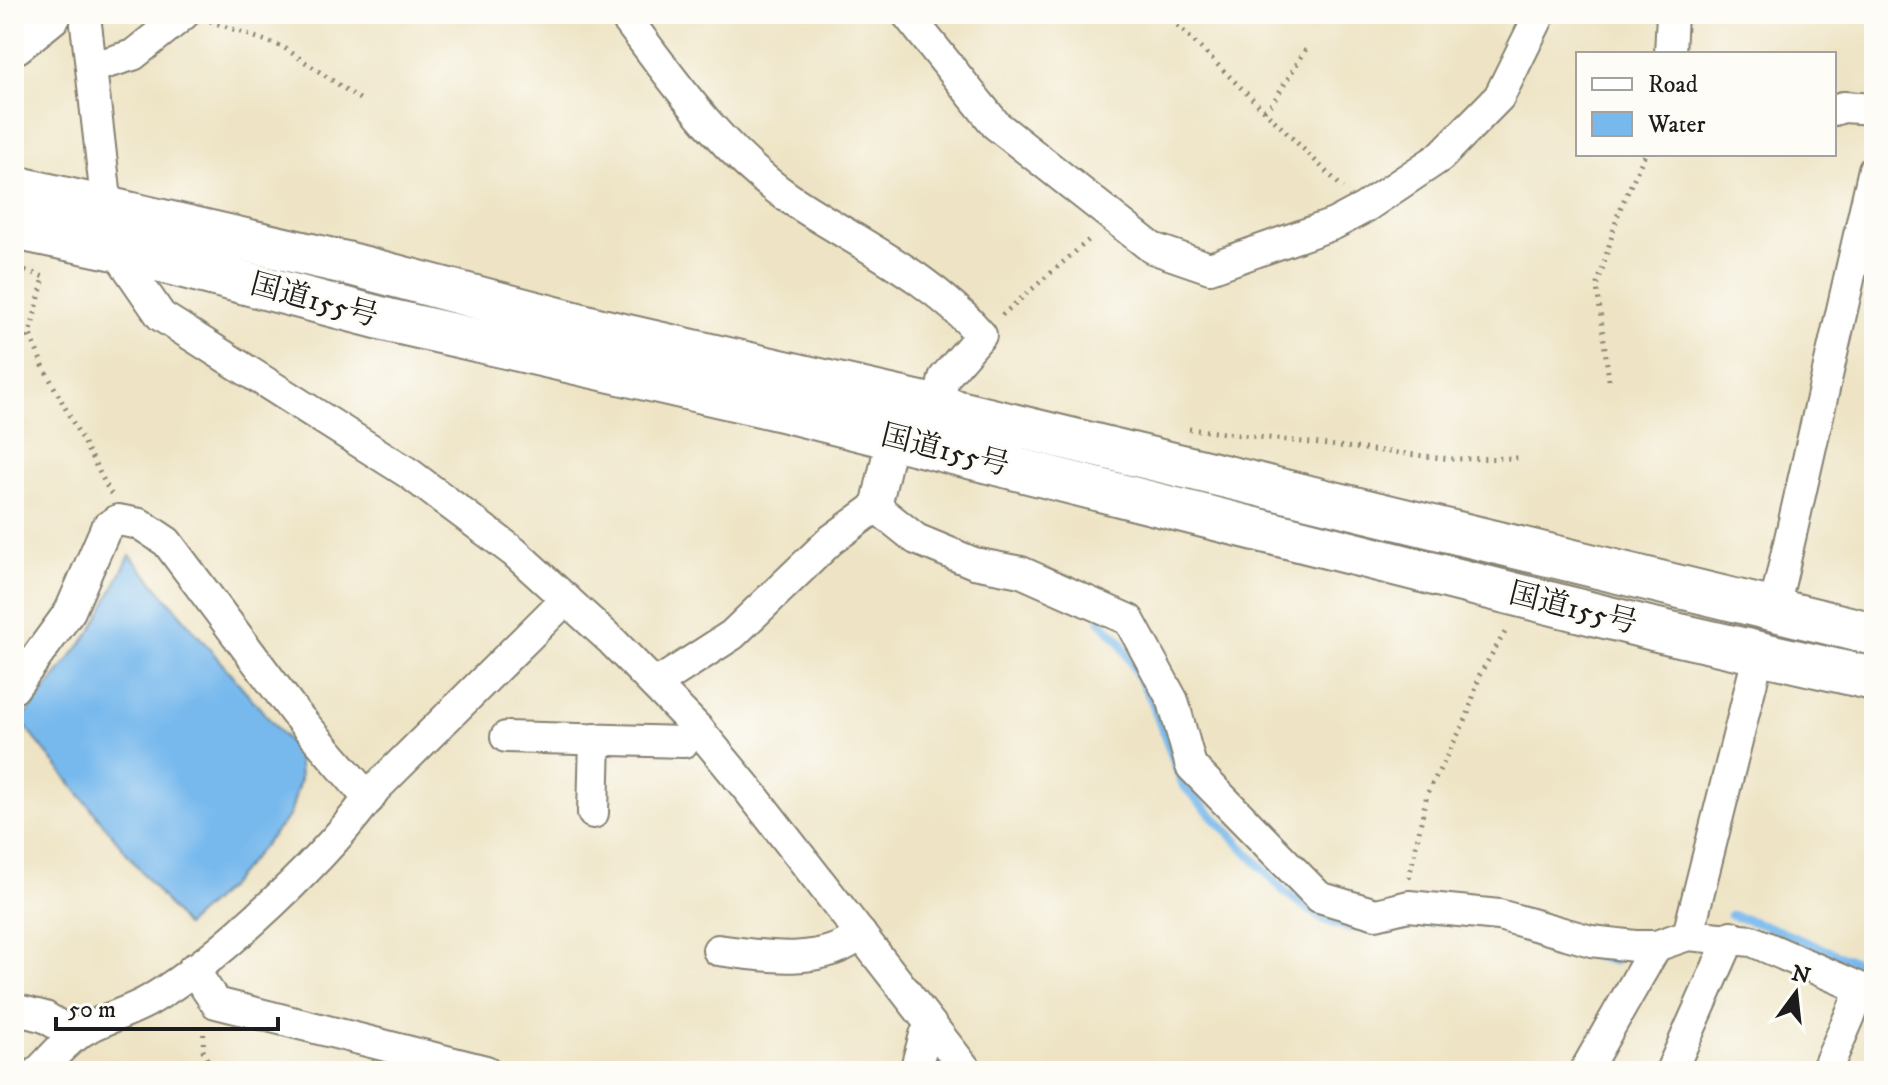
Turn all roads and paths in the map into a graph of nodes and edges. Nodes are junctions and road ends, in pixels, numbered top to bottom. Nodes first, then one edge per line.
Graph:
1 (623, 14) edge
2 (907, 14) edge
3 (1166, 14) edge
4 (1540, 14) edge
5 (1672, 14) edge
6 (192, 15) edge
7 (68, 19) edge
8 (14, 43) edge
9 (1306, 49) dead end
10 (1670, 52) edge
11 (93, 67) junction
12 (364, 102) dead end
13 (1836, 109) edge
14 (1874, 109) edge
15 (1264, 110) junction
16 (1644, 156) edge
17 (1874, 169) edge
18 (14, 187) edge
19 (107, 208) junction
20 (1364, 208) junction
21 (14, 228) edge
22 (1096, 234) dead end
23 (115, 249) junction
24 (14, 266) edge
25 (30, 334) junction
26 (981, 335) junction
27 (14, 348) edge
28 (1609, 380) dead end
29 (938, 407) junction
30 (892, 438) junction
31 (1519, 458) dead end
32 (1169, 463) junction
33 (876, 507) junction
34 (122, 521) junction
35 (1522, 596) junction
36 (566, 599) junction
37 (1774, 609) junction
38 (1874, 634) edge
39 (1759, 653) junction
40 (1874, 679) edge
41 (656, 684) junction
42 (14, 688) edge
43 (699, 730) junction
44 (506, 737) dead end
45 (595, 739) junction
46 (369, 799) junction
47 (593, 813) dead end
48 (1406, 906) junction
49 (861, 934) junction
50 (1688, 935) junction
51 (1731, 936) junction
52 (1656, 946) junction
53 (718, 950) dead end
54 (193, 969) junction
55 (1868, 992) edge
56 (216, 1003) junction
57 (14, 1009) edge
58 (932, 1028) junction
59 (76, 1036) junction
60 (39, 1071) edge
61 (212, 1071) edge
62 (486, 1071) edge
63 (915, 1071) edge
64 (967, 1071) edge
65 (1585, 1071) edge
66 (1671, 1071) edge
67 (1826, 1071) edge

1 - 26 street
2 - 20 street
3 - 15 path
4 - 20 street
5 - 10 street
6 - 11 street
6 - 12 path
7 - 8 highway
7 - 11 street
9 - 15 path
11 - 19 street
13 - 14 street
15 - 20 path
16 - 28 path
17 - 37 street
18 - 19 highway, 国道155号
19 - 23 street
19 - 29 highway, 国道155号
21 - 23 highway, 国道155号
22 - 26 path
23 - 30 highway, 国道155号
23 - 36 street
24 - 25 path
25 - 27 path
25 - 34 path
26 - 29 street
29 - 32 highway, 国道155号
30 - 33 street
30 - 35 highway, 国道155号
31 - 32 path
32 - 37 highway, 国道155号
33 - 41 street
33 - 48 street
34 - 42 street
34 - 46 street
35 - 39 highway, 国道155号
35 - 48 path
36 - 41 street
36 - 46 street
37 - 38 highway, 国道155号
39 - 40 highway, 国道155号
39 - 50 street
41 - 43 street
43 - 45 street
43 - 49 street
44 - 45 street
45 - 47 street
46 - 54 street
48 - 52 street
49 - 53 street
49 - 58 street
50 - 51 street
50 - 52 street
51 - 55 street
51 - 66 street
52 - 65 street
54 - 56 street
54 - 59 street
55 - 67 street
56 - 61 path
56 - 62 street
57 - 59 street
58 - 63 street
58 - 64 street
59 - 60 street

